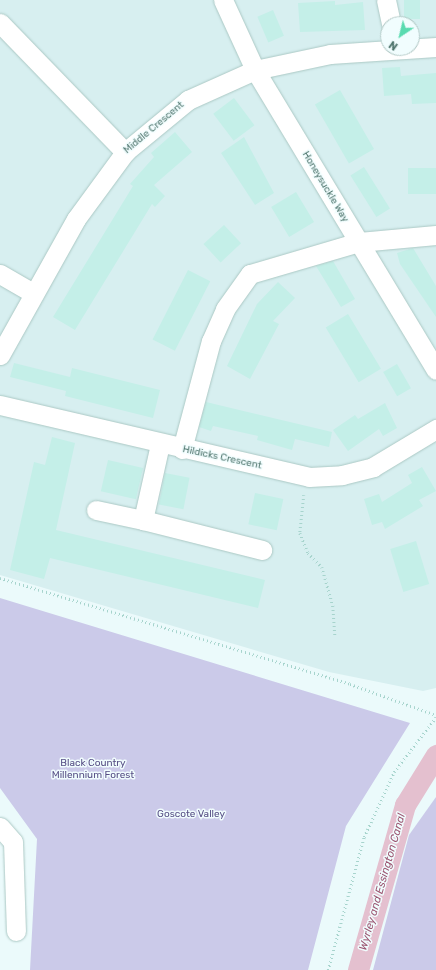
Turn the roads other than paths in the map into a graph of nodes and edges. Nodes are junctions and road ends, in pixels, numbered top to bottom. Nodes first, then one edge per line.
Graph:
1 (223, 0) edge
2 (386, 0) edge
3 (389, 16) edge
4 (0, 23) edge
5 (436, 46) edge
6 (420, 47) edge
7 (380, 50) edge
8 (254, 70) junction
9 (125, 152) junction
10 (436, 235) edge
11 (359, 242) junction
12 (0, 274) edge
13 (34, 294) junction
14 (0, 355) edge
15 (436, 370) edge
16 (0, 406) edge
17 (436, 429) edge
18 (160, 444) junction
19 (182, 449) junction
20 (96, 510) dead end
21 (143, 520) junction
22 (262, 550) dead end
23 (0, 827) edge
24 (16, 931) dead end

1 - 8 street, Honeysuckle Way
2 - 3 street
4 - 9 street
5 - 6 street, Middle Crescent
7 - 8 street, Middle Crescent
8 - 9 street, Middle Crescent
8 - 11 street, Honeysuckle Way
9 - 13 street, Middle Crescent
10 - 11 street
11 - 15 street, Honeysuckle Way
11 - 19 street
12 - 13 street
13 - 14 street, Middle Crescent
16 - 18 street, Hildicks Crescent
17 - 19 street, Hildicks Crescent
18 - 19 street, Hildicks Crescent
18 - 21 street
20 - 21 street
21 - 22 street
23 - 24 street

